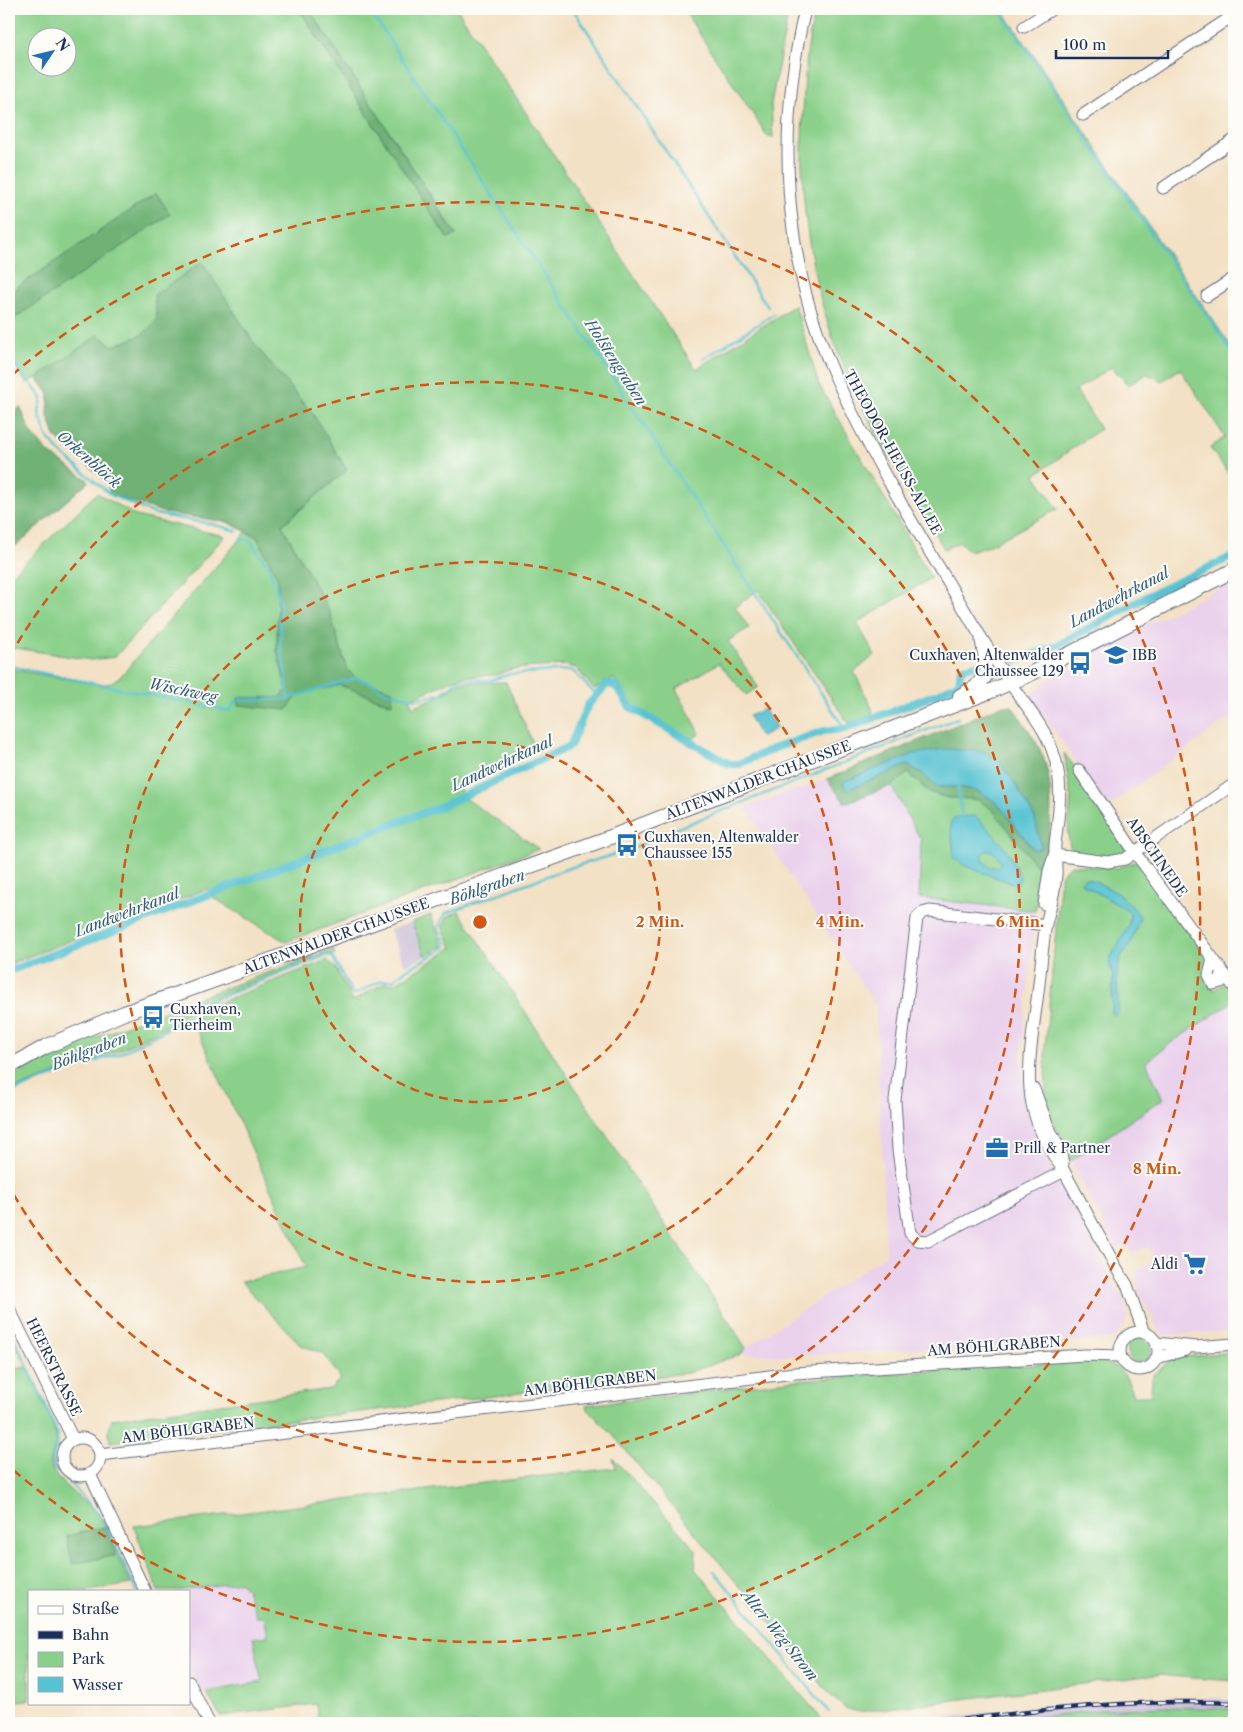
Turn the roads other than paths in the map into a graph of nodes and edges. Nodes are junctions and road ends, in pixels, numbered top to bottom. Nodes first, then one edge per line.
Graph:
1 (805, 9) edge
2 (1052, 9) edge
3 (1234, 15) edge
4 (1024, 27) dead end
5 (1083, 115) dead end
6 (1234, 140) edge
7 (1163, 188) dead end
8 (1234, 278) edge
9 (1207, 296) dead end
10 (1234, 570) edge
11 (980, 634) junction
12 (986, 675) joint
13 (1010, 683) junction
14 (920, 719) junction
15 (1079, 770) dead end
16 (1234, 784) edge
17 (1136, 854) junction
18 (1054, 855) junction
19 (1046, 925) junction
20 (1234, 987) edge
21 (9, 1067) edge
22 (1064, 1171) junction
23 (9, 1308) edge
24 (1139, 1333) junction
25 (1156, 1343) junction
26 (1234, 1344) edge
27 (1196, 1347) junction
28 (1120, 1351) junction
29 (1156, 1358) junction
30 (72, 1439) junction
31 (100, 1455) junction
32 (90, 1474) junction
33 (145, 1590) edge
34 (190, 1684) edge
35 (209, 1723) edge

1 - 11 street, THEODOR-HEUSS-ALLEE
2 - 4 street
3 - 5 street
6 - 7 street
8 - 9 street
10 - 13 main road, ALTENWALDER CHAUSSEE
11 - 12 street
11 - 13 street, THEODOR-HEUSS-ALLEE
12 - 14 main road, ALTENWALDER CHAUSSEE
13 - 14 main road, ALTENWALDER CHAUSSEE
13 - 18 street, THEODOR-HEUSS-ALLEE
14 - 21 main road, ALTENWALDER CHAUSSEE
15 - 17 street, ABSCHNEDE
16 - 17 street
17 - 18 street
17 - 20 street, ABSCHNEDE
18 - 19 street, THEODOR-HEUSS-ALLEE
19 - 22 street, THEODOR-HEUSS-ALLEE
19 - 22 street
22 - 24 street
23 - 30 street, HEERSTRASSE
24 - 25 street
24 - 28 street
25 - 27 street
25 - 29 street
26 - 27 street
27 - 29 street
28 - 29 street
28 - 31 street, AM BÖHLGRABEN
30 - 31 street, HEERSTRASSE
30 - 32 street, HEERSTRASSE
31 - 32 street
32 - 33 street
34 - 35 street

